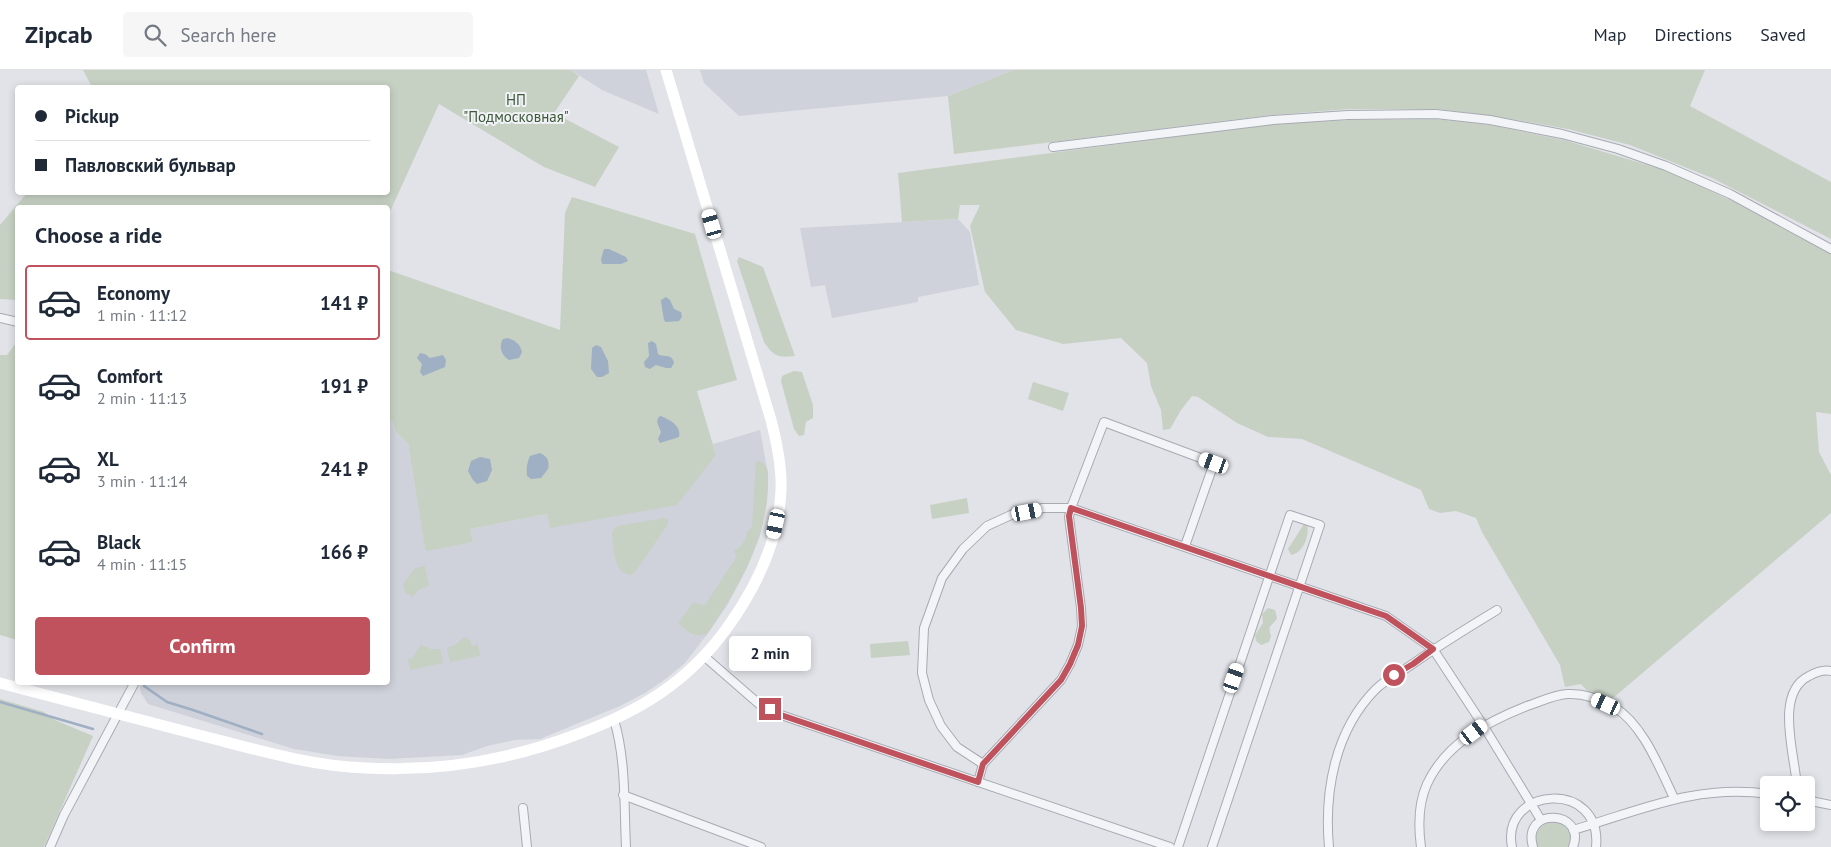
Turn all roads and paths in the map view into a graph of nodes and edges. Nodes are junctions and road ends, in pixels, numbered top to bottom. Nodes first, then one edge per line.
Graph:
1 (666, 70) edge
2 (1053, 147) dead end
3 (1831, 249) edge
4 (0, 318) edge
5 (15, 321) edge
6 (1071, 508) junction
7 (1185, 546) junction
8 (1269, 575) junction
9 (1300, 585) junction
10 (1497, 610) dead end
11 (1433, 649) junction
12 (705, 657) junction
13 (1831, 670) edge
14 (0, 683) edge
15 (133, 685) edge
16 (117, 714) junction
17 (614, 720) junction
18 (1483, 725) junction
19 (983, 764) junction
20 (1796, 776) edge
21 (978, 782) junction
22 (1760, 793) edge
23 (623, 795) junction
24 (1674, 798) junction
25 (1815, 802) edge
26 (1531, 804) junction
27 (1831, 805) edge
28 (523, 808) dead end
29 (1541, 820) junction
30 (1594, 824) junction
31 (1573, 830) junction
32 (50, 847) edge
33 (527, 847) edge
34 (626, 847) edge
35 (762, 847) edge
36 (1170, 847) edge
37 (1178, 847) edge
38 (1212, 847) edge
39 (1329, 847) edge
40 (1421, 847) edge
41 (1512, 847) edge
42 (1532, 847) edge
43 (1573, 847) edge
44 (1596, 847) edge

1 - 12 main road
2 - 3 street
4 - 5 street
6 - 7 street
6 - 7 street
6 - 19 street
6 - 19 street
7 - 8 street
8 - 9 street
8 - 9 street
8 - 37 street
9 - 11 street
9 - 38 street
10 - 11 street
11 - 18 street
11 - 39 street
12 - 17 main road
12 - 21 street
13 - 20 street
14 - 16 main road
15 - 16 street
16 - 17 main road
16 - 32 street
17 - 23 street
18 - 24 street
18 - 26 street
18 - 40 street
19 - 21 street
21 - 36 street
22 - 24 street
23 - 34 street
23 - 35 street
24 - 30 street
25 - 27 street
26 - 29 street
26 - 30 street
26 - 41 street
28 - 33 street
29 - 31 street
29 - 42 street
30 - 31 street
30 - 44 street
31 - 43 street

